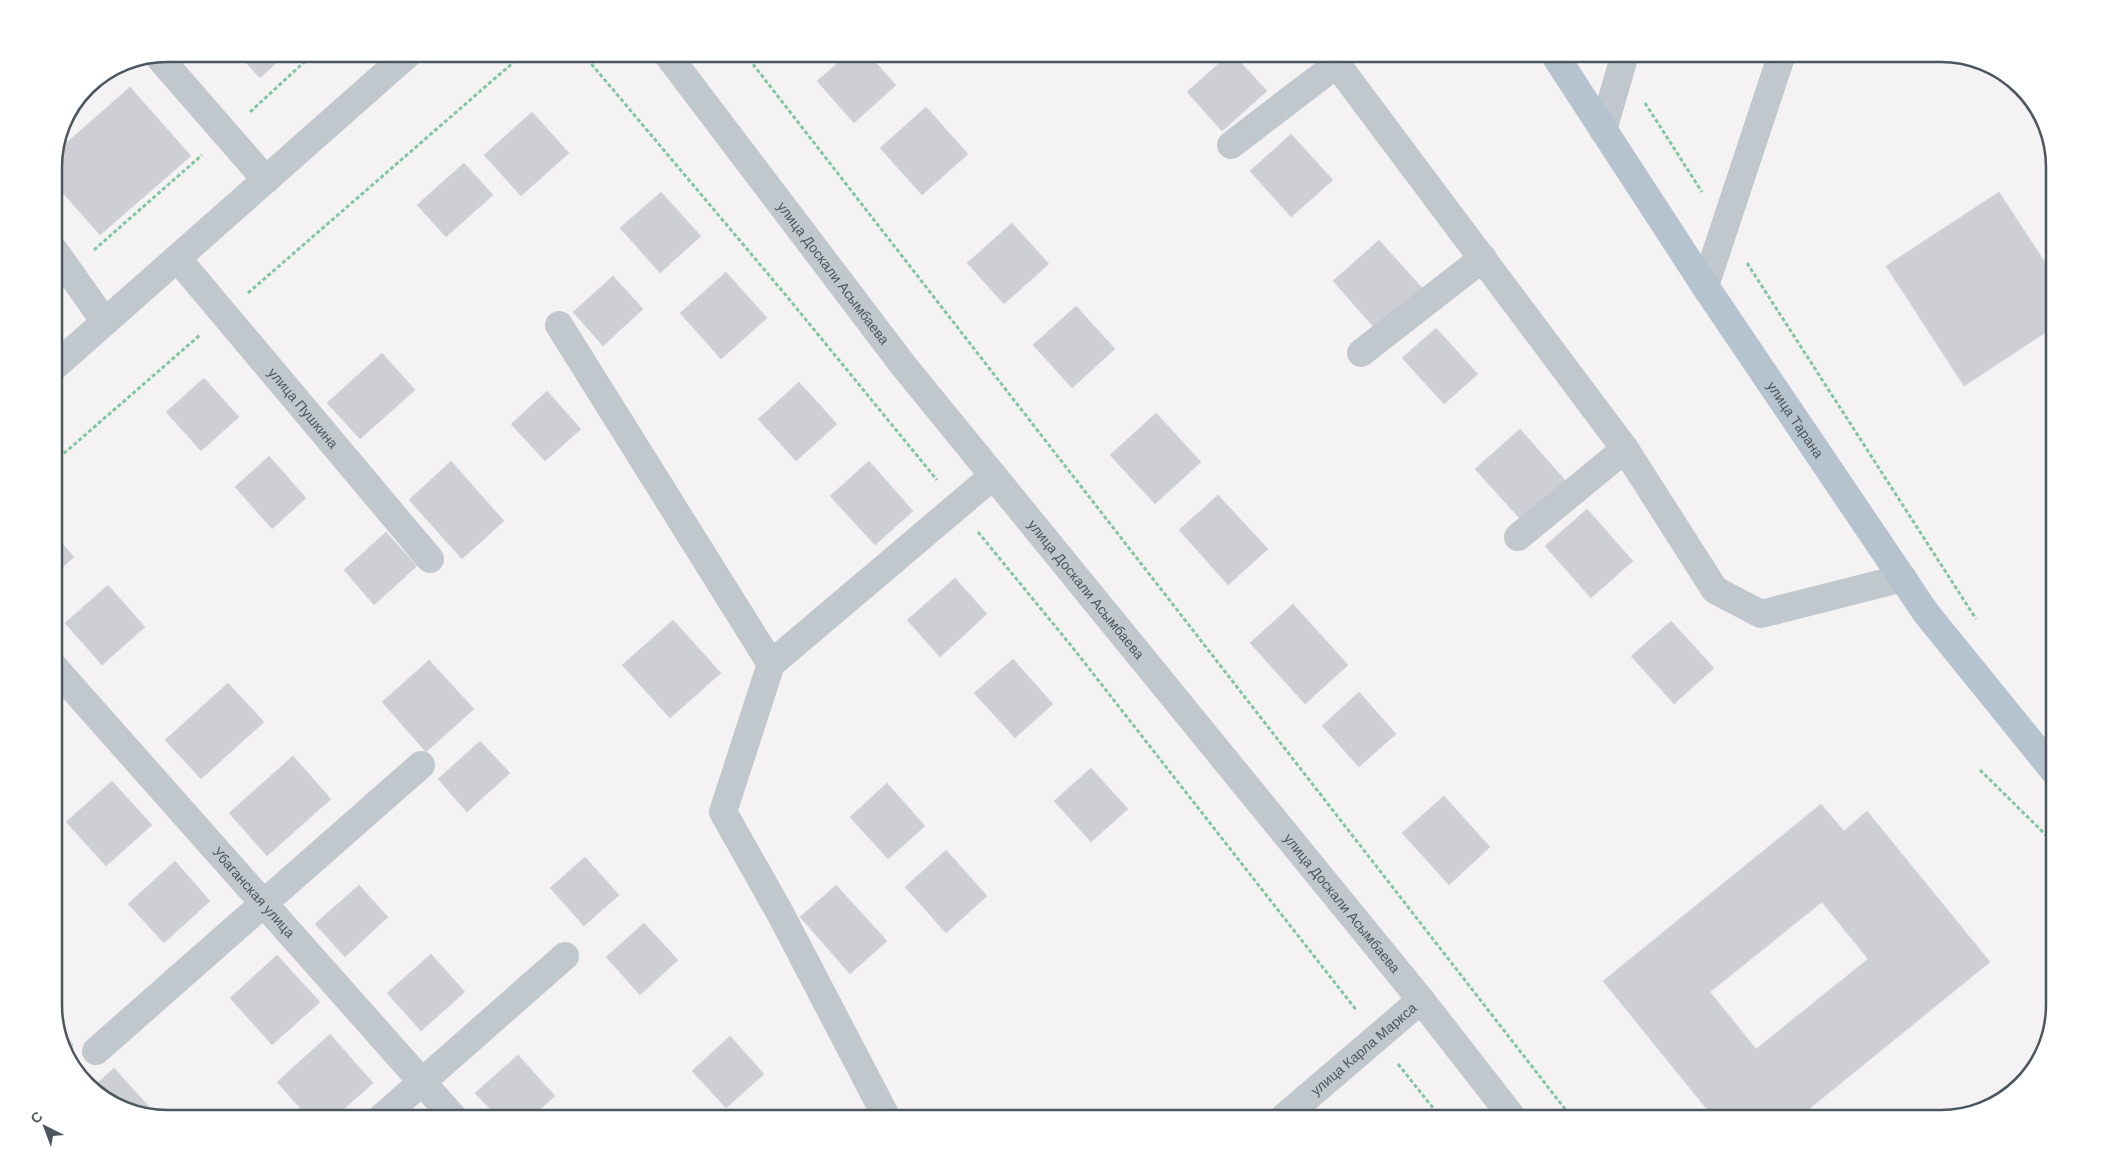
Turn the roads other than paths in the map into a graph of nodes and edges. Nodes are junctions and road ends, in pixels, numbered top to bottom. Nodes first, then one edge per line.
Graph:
1 (165, 62) edge
2 (399, 62) edge
3 (673, 62) edge
4 (1329, 62) edge
5 (1335, 62) edge
6 (1559, 62) edge
7 (1622, 62) edge
8 (1779, 62) edge
9 (1603, 130) junction
10 (1231, 145) dead end
11 (266, 180) junction
12 (177, 258) junction
13 (1483, 258) junction
14 (63, 264) edge
15 (1705, 286) junction
16 (105, 322) junction
17 (559, 324) dead end
18 (1361, 353) dead end
19 (63, 359) edge
20 (1626, 448) junction
21 (993, 476) junction
22 (1518, 537) dead end
23 (430, 559) dead end
24 (1902, 578) junction
25 (772, 664) junction
26 (63, 677) edge
27 (2046, 761) edge
28 (421, 765) dead end
29 (264, 903) junction
30 (565, 956) dead end
31 (1421, 1000) junction
32 (96, 1051) dead end
33 (422, 1082) junction
34 (390, 1110) edge
35 (447, 1110) edge
36 (883, 1110) edge
37 (1291, 1110) edge
38 (1507, 1110) edge

1 - 11 street
2 - 11 street
3 - 21 street, улица Доскали Асымбаева
4 - 10 street
5 - 13 street
6 - 9 main road, улица Тарана
7 - 9 street
8 - 15 street
9 - 15 main road, улица Тарана
11 - 12 street
12 - 16 street
12 - 23 street, улица Пушкина
13 - 18 street
13 - 20 street
14 - 16 street
15 - 24 main road, улица Тарана
16 - 19 street
17 - 25 street
20 - 22 street
20 - 24 street
21 - 25 street
21 - 31 street, улица Доскали Асымбаева
24 - 27 main road, улица Тарана
25 - 36 street
26 - 29 street, Убаганская улица
28 - 29 street
29 - 32 street
29 - 33 street, Убаганская улица
30 - 33 street
31 - 37 street, улица Карла Маркса
31 - 38 street, улица Доскали Асымбаева
33 - 34 street
33 - 35 street, Убаганская улица

